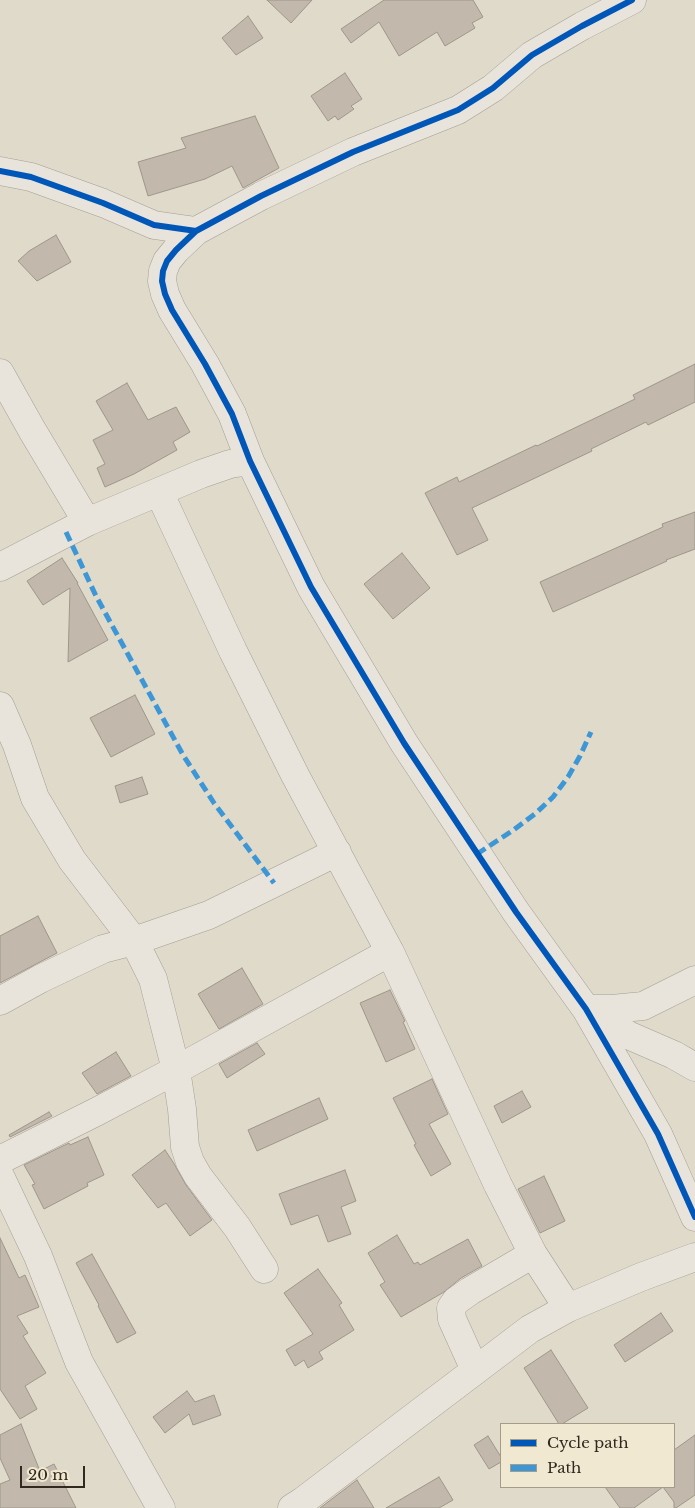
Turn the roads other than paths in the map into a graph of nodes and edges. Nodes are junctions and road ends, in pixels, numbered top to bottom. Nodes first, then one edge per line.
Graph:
1 (632, 0) edge
2 (0, 171) edge
3 (196, 231) junction
4 (0, 373) edge
5 (250, 461) junction
6 (159, 492) junction
7 (87, 522) junction
8 (0, 567) edge
9 (0, 706) edge
10 (337, 852) junction
11 (134, 941) junction
12 (390, 952) junction
13 (695, 980) edge
14 (0, 1001) edge
15 (586, 1009) junction
16 (695, 1067) edge
17 (176, 1070) junction
18 (0, 1160) edge
19 (0, 1176) edge
20 (695, 1217) edge
21 (533, 1254) junction
22 (695, 1257) edge
23 (264, 1269) dead end
24 (568, 1308) junction
25 (475, 1370) junction
26 (161, 1508) edge
27 (292, 1508) edge

1 - 3 street
2 - 3 street
3 - 5 street
4 - 7 street
5 - 6 street
5 - 15 street
6 - 7 street
6 - 10 street
7 - 8 street
9 - 11 street
10 - 11 street
10 - 12 street
11 - 14 street
11 - 17 street
12 - 17 street
12 - 21 street
13 - 15 street
15 - 16 street
15 - 20 street
17 - 18 street
17 - 23 street
19 - 26 street
21 - 24 street
21 - 25 street
22 - 24 street
24 - 25 street
25 - 27 street

